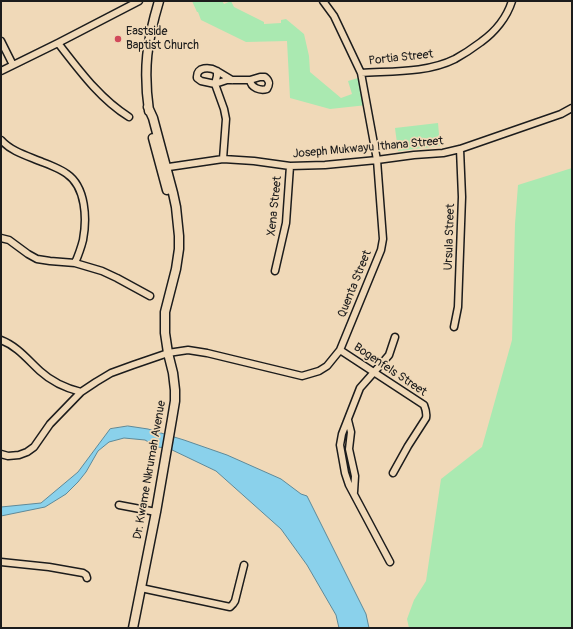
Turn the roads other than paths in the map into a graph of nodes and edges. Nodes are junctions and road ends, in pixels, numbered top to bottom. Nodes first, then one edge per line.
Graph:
1 (139, 1) edge
2 (158, 1) edge
3 (323, 1) edge
4 (512, 1) edge
5 (1, 41) edge
6 (58, 43) junction
7 (13, 65) junction
8 (1, 71) edge
9 (217, 71) junction
10 (361, 73) junction
11 (232, 80) junction
12 (250, 80) dead end
13 (215, 84) junction
14 (572, 108) edge
15 (129, 117) dead end
16 (1, 140) edge
17 (460, 149) junction
18 (223, 159) junction
19 (377, 160) junction
20 (290, 166) junction
21 (164, 168) junction
22 (1, 238) edge
23 (75, 264) junction
24 (275, 271) dead end
25 (150, 296) dead end
26 (454, 327) dead end
27 (395, 336) dead end
28 (1, 340) edge
29 (340, 350) junction
30 (168, 353) junction
31 (374, 372) junction
32 (81, 392) junction
33 (348, 420) junction
34 (1, 454) edge
35 (354, 471) junction
36 (345, 473) junction
37 (393, 474) dead end
38 (354, 492) junction
39 (119, 505) dead end
40 (156, 512) junction
41 (1, 562) edge
42 (390, 562) dead end
43 (244, 565) dead end
44 (87, 578) dead end
45 (141, 588) junction
46 (133, 628) edge

1 - 6 street
2 - 21 street, Dr. Kwame Nkrumah Avenue
3 - 10 street, Quenta Street
4 - 10 street, Portia Street
5 - 7 street
6 - 7 street
6 - 15 street
7 - 8 street
9 - 11 street
9 - 13 street
9 - 13 street
10 - 19 street, Quenta Street
11 - 12 street
11 - 13 street
13 - 18 street
14 - 17 street, Joseph Mukwayu Ithana Street
16 - 23 street
17 - 19 street, Joseph Mukwayu Ithana Street
17 - 26 street, Ursula Street
18 - 20 street, Joseph Mukwayu Ithana Street
18 - 21 street, Joseph Mukwayu Ithana Street
19 - 20 street, Joseph Mukwayu Ithana Street
19 - 29 street, Quenta Street
20 - 24 street, Xena Street
21 - 30 street, Dr. Kwame Nkrumah Avenue
22 - 23 street
23 - 25 street
27 - 31 street
28 - 32 street
29 - 30 street, Quenta Street
29 - 31 street, Bogenfels Street
30 - 32 street, Quenta Street
30 - 40 street, Dr. Kwame Nkrumah Avenue
31 - 33 street
31 - 37 street, Bogenfels Street
32 - 34 street, Quenta Street
33 - 35 street
33 - 36 street
35 - 36 street
35 - 38 street
36 - 38 street
38 - 42 street
39 - 40 street
40 - 45 street, Dr. Kwame Nkrumah Avenue
41 - 44 street
43 - 45 street
45 - 46 street, Dr. Kwame Nkrumah Avenue

